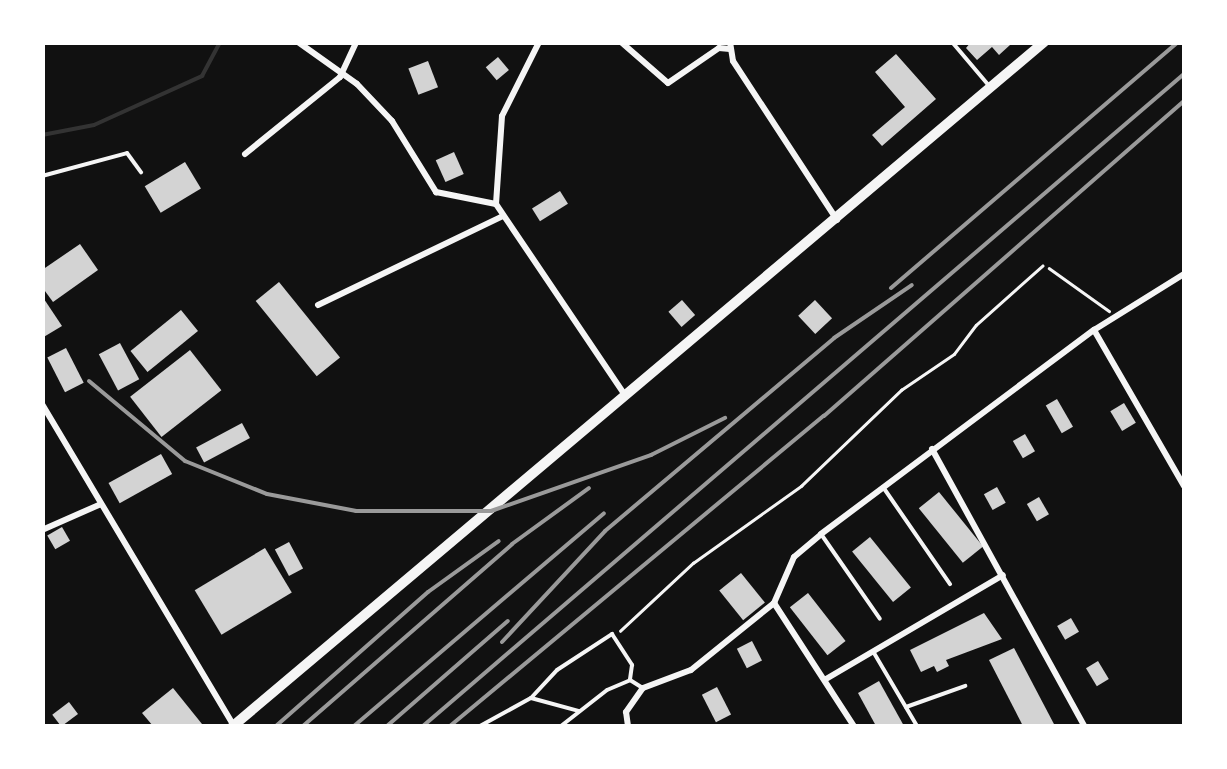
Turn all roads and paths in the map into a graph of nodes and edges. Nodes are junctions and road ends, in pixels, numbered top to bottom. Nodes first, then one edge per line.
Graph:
1 (298, 42) edge
2 (356, 42) edge
3 (539, 42) edge
4 (622, 42) edge
5 (952, 42) edge
6 (1044, 42) edge
7 (730, 46) edge
8 (340, 77) junction
9 (990, 87) junction
10 (245, 154) dead end
11 (141, 172) dead end
12 (42, 176) edge
13 (496, 204) junction
14 (502, 216) junction
15 (838, 221) junction
16 (1042, 266) dead end
17 (1049, 268) dead end
18 (1184, 274) edge
19 (318, 306) dead end
20 (1117, 317) junction
21 (1094, 330) junction
22 (625, 394) junction
23 (42, 404) edge
24 (932, 449) junction
25 (1181, 471) edge
26 (1184, 486) edge
27 (883, 487) junction
28 (101, 504) junction
29 (42, 530) edge
30 (821, 534) junction
31 (1003, 575) junction
32 (950, 584) dead end
33 (774, 603) junction
34 (880, 619) dead end
35 (615, 635) junction
36 (873, 651) junction
37 (826, 679) junction
38 (630, 680) junction
39 (965, 686) dead end
40 (643, 688) junction
41 (531, 698) junction
42 (906, 708) junction
43 (579, 711) junction
44 (233, 726) edge
45 (480, 726) edge
46 (560, 726) edge
47 (628, 726) edge
48 (854, 726) edge
49 (917, 726) edge
50 (1084, 726) edge

1 - 8 street
2 - 8 street
3 - 13 street
4 - 7 street
5 - 9 lane
6 - 9 main road
7 - 15 street
8 - 10 street
8 - 13 street
9 - 15 main road
11 - 12 lane
13 - 14 street
14 - 19 street
14 - 22 street
15 - 22 main road
16 - 35 path
17 - 20 path
18 - 20 street
20 - 21 street
21 - 24 street
21 - 25 street
22 - 44 main road
23 - 28 street
24 - 27 street
24 - 31 street
25 - 26 street
27 - 30 street
27 - 32 lane
28 - 29 street
28 - 44 street
30 - 33 street
30 - 34 lane
31 - 36 street
31 - 50 street
33 - 37 street
33 - 40 street
35 - 38 lane
35 - 41 lane
36 - 37 street
36 - 42 lane
37 - 48 street
38 - 40 lane
38 - 43 lane
39 - 42 lane
40 - 47 street
41 - 43 lane
41 - 45 lane
42 - 49 lane
43 - 46 lane

